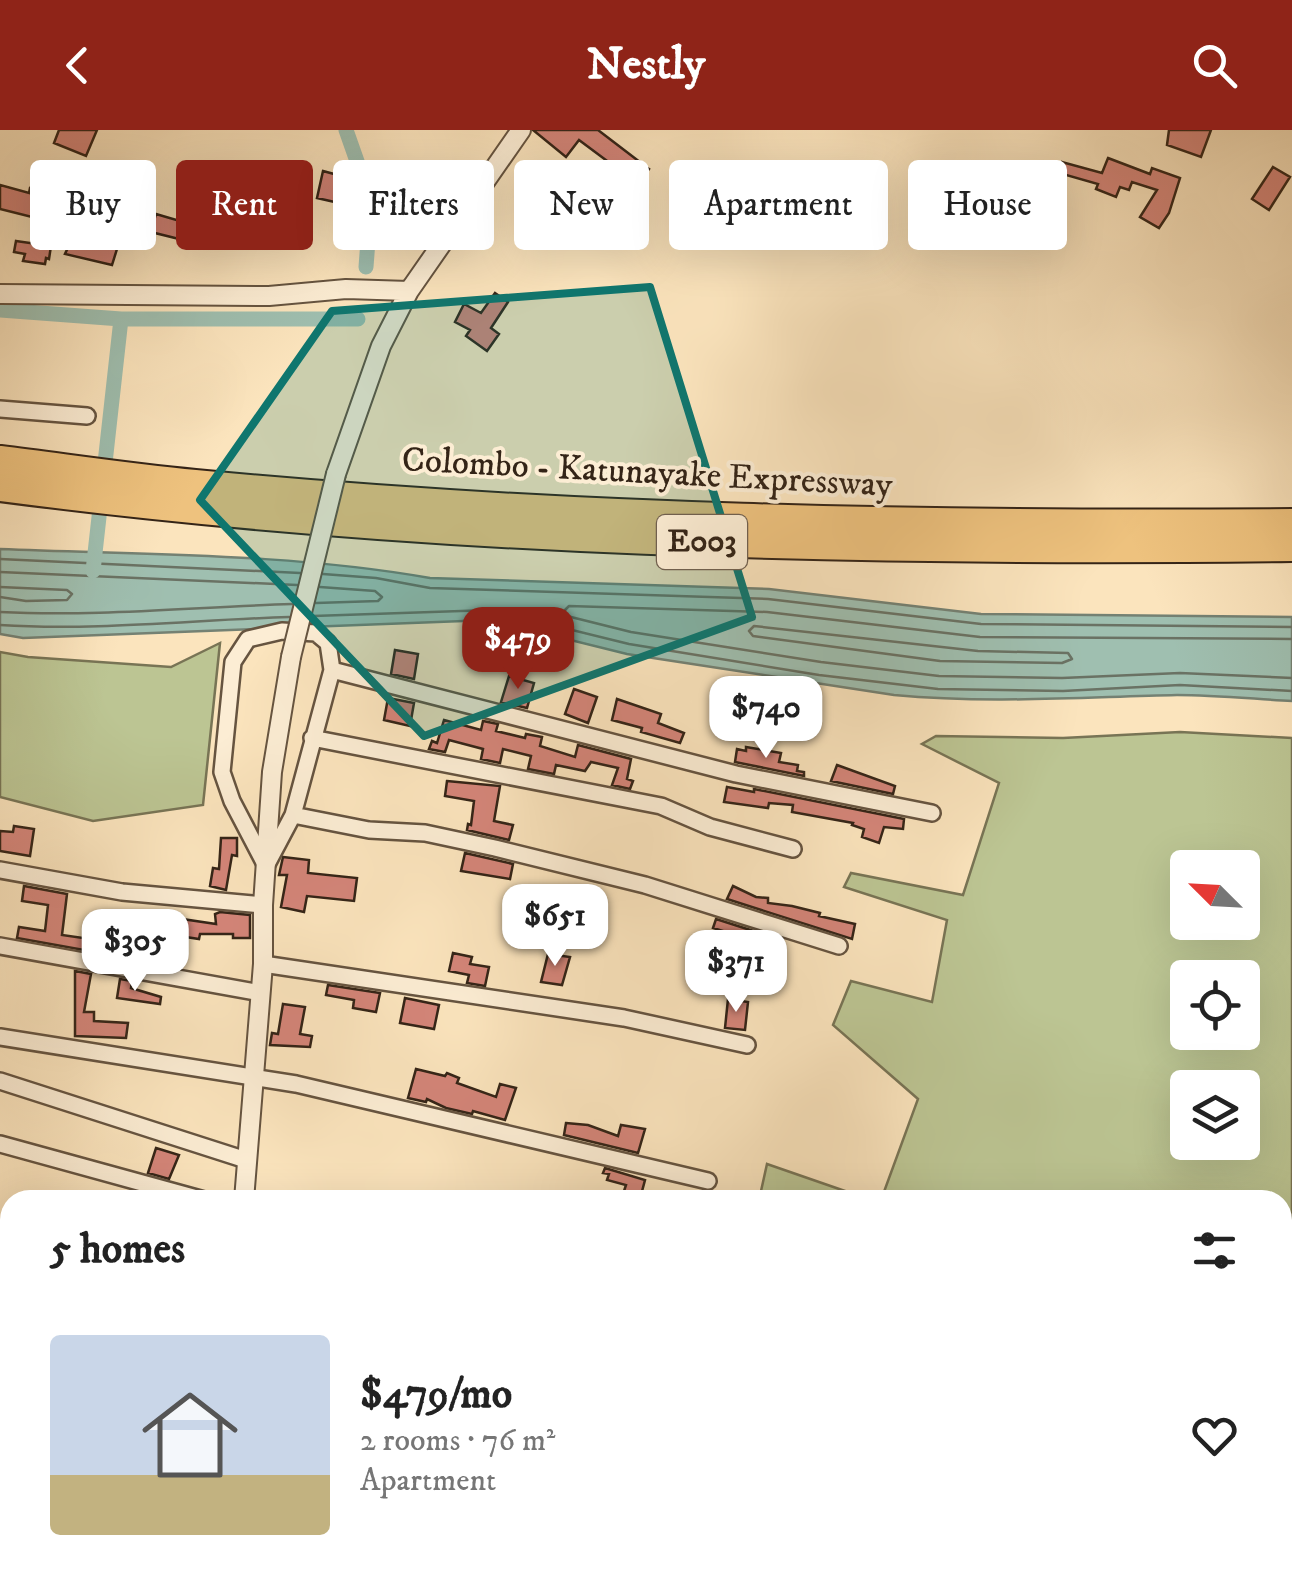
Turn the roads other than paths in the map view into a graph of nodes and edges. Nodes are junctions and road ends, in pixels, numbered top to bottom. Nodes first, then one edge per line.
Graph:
1 (521, 130) edge
2 (409, 291) junction
3 (0, 294) edge
4 (0, 409) edge
5 (86, 416) dead end
6 (0, 460) edge
7 (0, 486) edge
8 (103, 486) junction
9 (1292, 524) edge
10 (1292, 547) edge
11 (332, 670) junction
12 (312, 738) junction
13 (932, 813) dead end
14 (293, 815) junction
15 (793, 849) dead end
16 (266, 866) junction
17 (0, 870) edge
18 (263, 905) junction
19 (0, 946) edge
20 (839, 946) dead end
21 (264, 964) junction
22 (262, 993) junction
23 (0, 1037) edge
24 (747, 1045) dead end
25 (255, 1079) junction
26 (0, 1081) edge
27 (0, 1144) edge
28 (246, 1160) junction
29 (708, 1181) dead end
30 (168, 1190) edge
31 (244, 1190) edge

1 - 2 street
2 - 3 street
2 - 16 street, bridge
4 - 5 street
6 - 8 highway, Colombo - Katunayake Expressway / E003
7 - 8 highway, Colombo - Katunayake Expressway / E003
8 - 9 highway, Colombo - Katunayake Expressway / E003
8 - 10 highway, Colombo - Katunayake Expressway / E003
11 - 12 street
11 - 13 street
11 - 16 street
12 - 14 street
12 - 15 street
14 - 16 street
14 - 20 street
16 - 18 street
17 - 18 street
18 - 21 street
19 - 22 street
21 - 22 street
21 - 24 street
22 - 25 street
23 - 25 street
25 - 28 street
25 - 29 street
26 - 28 street
27 - 30 street
28 - 31 street

